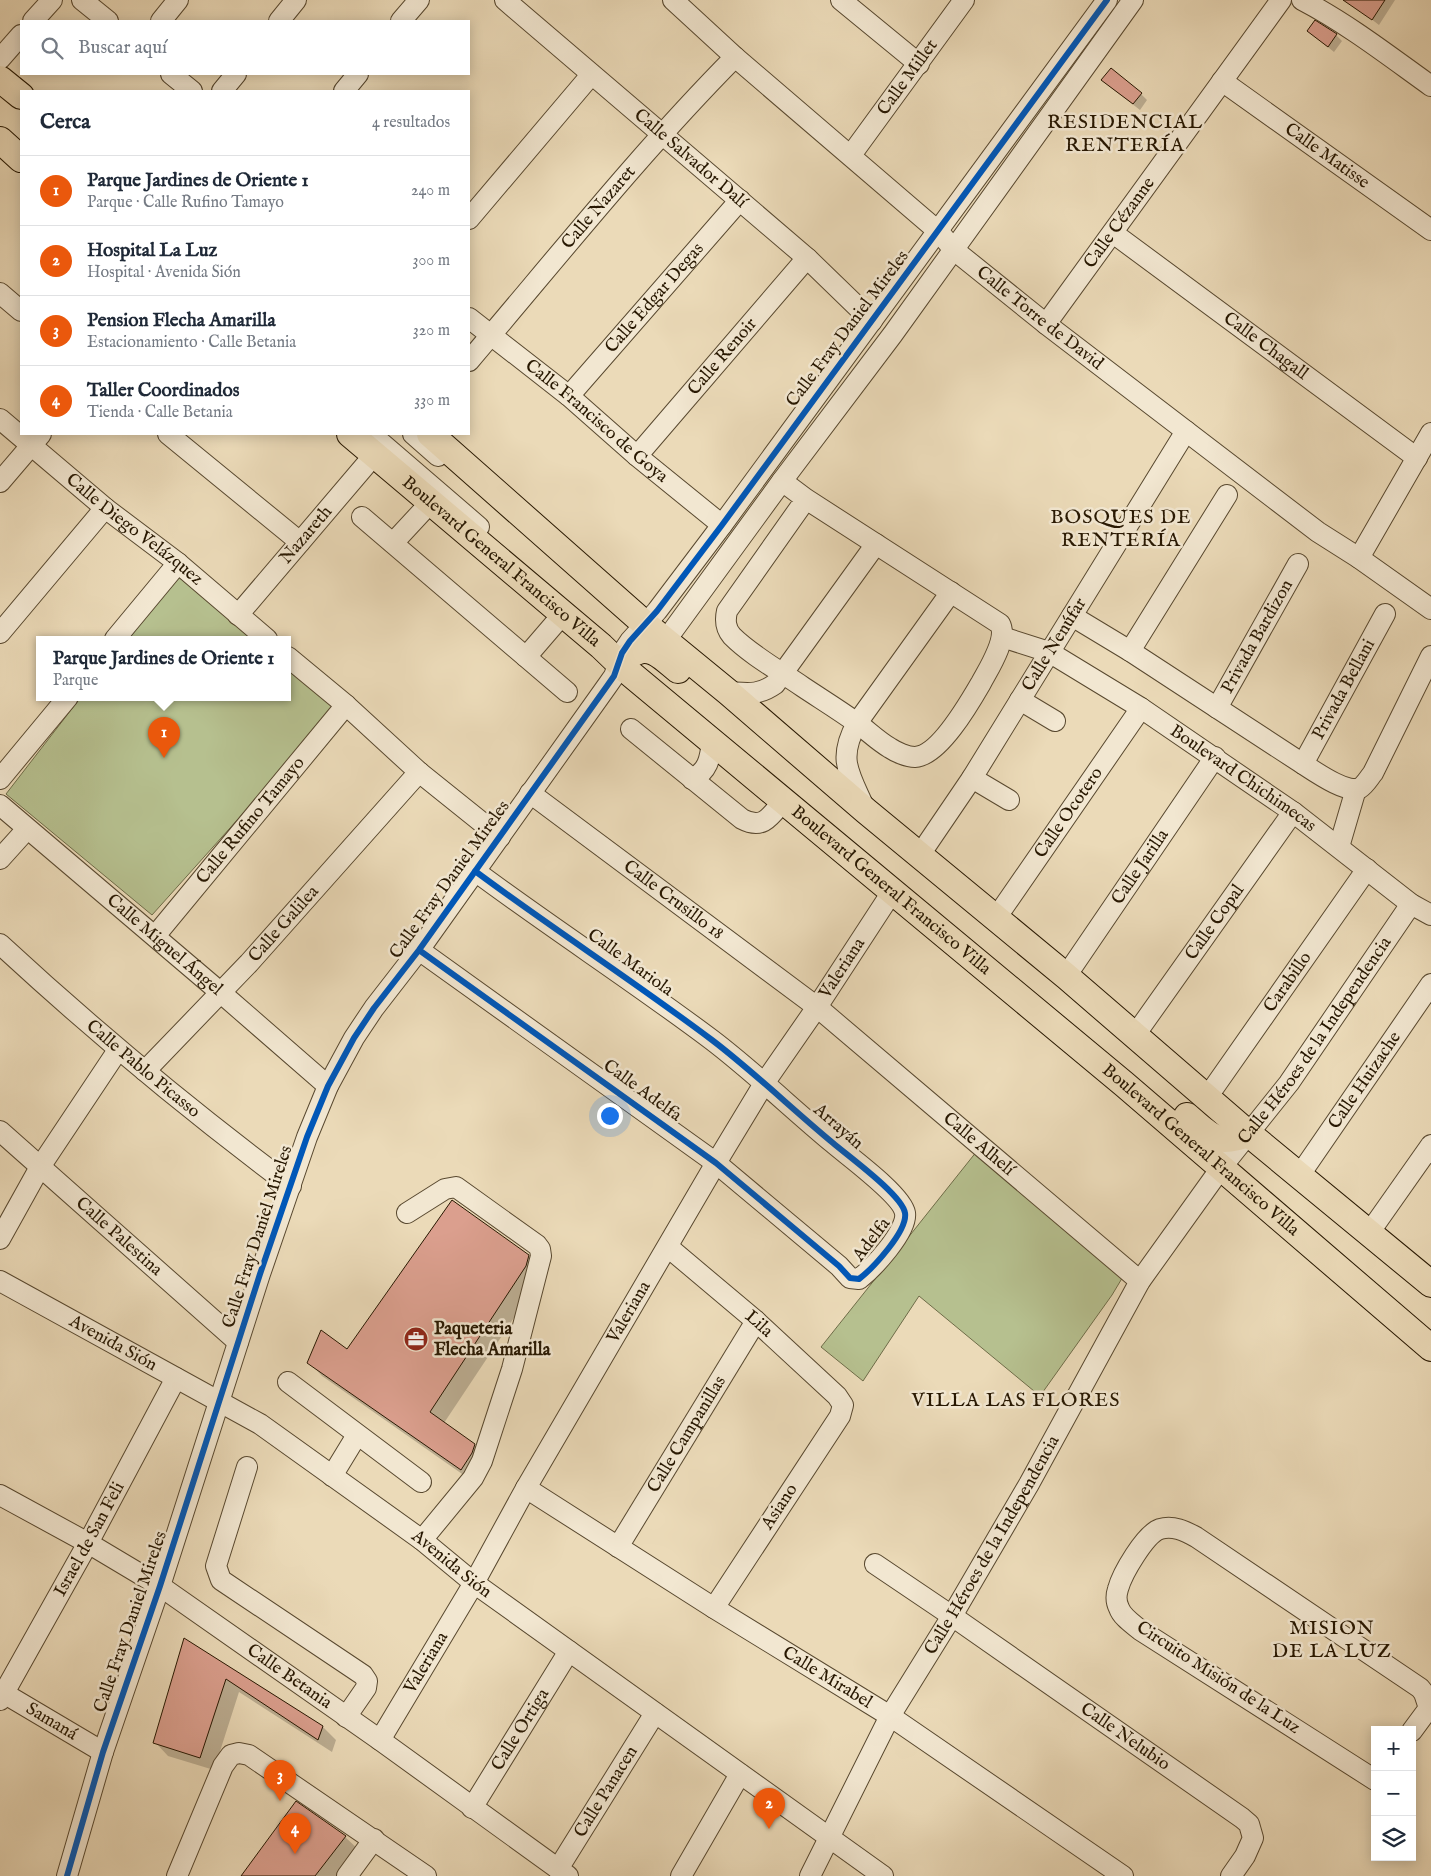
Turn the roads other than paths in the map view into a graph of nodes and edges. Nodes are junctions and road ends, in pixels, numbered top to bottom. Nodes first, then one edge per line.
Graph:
1 (52, 0) edge
2 (82, 0) edge
3 (178, 0) edge
4 (296, 0) edge
5 (419, 0) edge
6 (505, 0) edge
7 (841, 0) edge
8 (964, 0) edge
9 (1107, 0) edge
10 (1133, 0) edge
11 (1281, 0) edge
12 (1302, 0) edge
13 (683, 3) edge
14 (34, 20) edge
15 (107, 20) edge
16 (162, 20) edge
17 (280, 20) edge
18 (403, 20) edge
19 (20, 36) edge
20 (735, 57) junction
21 (0, 59) edge
22 (919, 64) junction
23 (172, 75) edge
24 (235, 75) edge
25 (357, 75) edge
26 (591, 75) junction
27 (0, 79) edge
28 (1222, 81) junction
29 (1431, 86) edge
30 (0, 88) edge
31 (191, 90) edge
32 (223, 90) edge
33 (345, 90) edge
34 (20, 95) edge
35 (20, 105) edge
36 (0, 124) edge
37 (663, 134) junction
38 (0, 140) edge
39 (20, 142) edge
40 (851, 155) junction
41 (20, 158) edge
42 (740, 200) junction
43 (470, 218) edge
44 (1431, 230) edge
45 (939, 232) junction
46 (1113, 233) junction
47 (954, 250) junction
48 (808, 258) junction
49 (0, 294) edge
50 (20, 311) edge
51 (470, 319) edge
52 (872, 321) junction
53 (1046, 324) junction
54 (491, 335) junction
55 (470, 360) edge
56 (569, 396) junction
57 (0, 419) edge
58 (1186, 430) junction
59 (20, 431) edge
60 (1431, 434) edge
61 (169, 435) edge
62 (352, 435) edge
63 (413, 435) edge
64 (431, 435) edge
65 (36, 440) edge
66 (372, 444) edge
67 (637, 456) junction
68 (1417, 458) junction
69 (782, 481) junction
70 (0, 482) edge
71 (1227, 495) dead end
72 (806, 498) junction
73 (431, 502) junction
74 (105, 508) junction
75 (362, 517) dead end
76 (722, 525) junction
77 (300, 542) junction
78 (393, 543) junction
79 (876, 544) junction
80 (1359, 558) junction
81 (178, 563) junction
82 (1298, 564) dead end
83 (951, 592) junction
84 (1431, 609) edge
85 (563, 614) junction
86 (1385, 614) dead end
87 (238, 615) junction
88 (1072, 616) junction
89 (642, 627) junction
90 (0, 633) edge
91 (117, 636) edge
92 (263, 636) edge
93 (1002, 637) junction
94 (1049, 652) junction
95 (1130, 652) junction
96 (1431, 656) edge
97 (526, 657) junction
98 (636, 658) junction
99 (291, 659) edge
100 (784, 674) junction
101 (567, 692) dead end
102 (728, 692) junction
103 (1020, 700) junction
104 (65, 701) edge
105 (346, 705) junction
106 (1141, 708) junction
107 (1217, 708) junction
108 (1055, 721) dead end
109 (857, 723) junction
110 (631, 729) dead end
111 (712, 742) junction
112 (798, 757) junction
113 (1215, 758) junction
114 (1303, 764) junction
115 (419, 772) junction
116 (0, 778) edge
117 (692, 778) junction
118 (972, 778) junction
119 (1356, 789) junction
120 (530, 793) junction
121 (1008, 800) dead end
122 (783, 801) junction
123 (0, 806) edge
124 (866, 811) junction
125 (1294, 812) junction
126 (27, 829) junction
127 (500, 837) junction
128 (1339, 847) junction
129 (919, 856) junction
130 (0, 859) edge
131 (1367, 869) junction
132 (475, 871) junction
133 (892, 892) junction
134 (1411, 904) junction
135 (1431, 915) edge
136 (996, 918) junction
137 (155, 936) junction
138 (0, 944) edge
139 (419, 950) junction
140 (1066, 976) junction
141 (1431, 984) edge
142 (220, 992) junction
143 (817, 1007) junction
144 (1136, 1035) junction
145 (118, 1050) junction
146 (145, 1071) junction
147 (765, 1082) junction
148 (328, 1086) junction
149 (1135, 1086) junction
150 (1208, 1096) junction
151 (0, 1131) edge
152 (1245, 1136) junction
153 (1431, 1145) edge
154 (716, 1163) junction
155 (1225, 1164) junction
156 (40, 1167) junction
157 (1299, 1176) junction
158 (291, 1186) junction
159 (894, 1194) joint
160 (407, 1213) dead end
161 (1369, 1233) junction
162 (0, 1239) edge
163 (668, 1247) junction
164 (839, 1266) joint
165 (0, 1281) edge
166 (1140, 1281) junction
167 (1431, 1284) edge
168 (1431, 1297) edge
169 (756, 1321) junction
170 (1431, 1334) edge
171 (238, 1342) junction
172 (1431, 1348) edge
173 (176, 1378) junction
174 (288, 1382) dead end
175 (219, 1402) junction
176 (843, 1405) joint
177 (358, 1436) junction
178 (247, 1468) dead end
179 (332, 1476) junction
180 (421, 1482) dead end
181 (526, 1488) junction
182 (0, 1495) edge
183 (422, 1540) junction
184 (88, 1543) junction
185 (618, 1547) junction
186 (875, 1564) dead end
187 (474, 1583) junction
188 (160, 1586) junction
189 (714, 1608) junction
190 (952, 1616) junction
191 (569, 1651) junction
192 (1, 1694) edge
193 (1430, 1709) edge
194 (655, 1713) junction
195 (890, 1716) junction
196 (346, 1717) junction
197 (1416, 1726) edge
198 (380, 1740) junction
199 (103, 1752) junction
200 (740, 1774) junction
201 (1371, 1777) edge
202 (472, 1808) junction
203 (829, 1838) junction
204 (374, 1839) junction
205 (563, 1872) edge
206 (67, 1876) edge
207 (177, 1876) edge
208 (347, 1876) edge
209 (426, 1876) edge
210 (681, 1876) edge
211 (810, 1876) edge
212 (883, 1876) edge
213 (1123, 1876) edge
214 (1231, 1876) edge

1 - 14 street
2 - 15 street
3 - 16 street
4 - 17 street
5 - 18 street
6 - 26 street, Calle Salvador Dalí
7 - 22 street
8 - 22 street, Calle Millet
9 - 45 street, Calle Fray Daniel Mireles
10 - 47 street, Calle Fray Daniel Mireles
11 - 28 street, Calle Cézanne
12 - 29 street
13 - 20 street, Calle Torre de David
19 - 21 street
20 - 37 street, Calle Nazaret
20 - 40 street, Calle Torre de David
22 - 40 street, Calle Millet
23 - 31 street
24 - 32 street
25 - 33 street
26 - 37 street, Calle Salvador Dalí
26 - 43 street
27 - 34 main road
28 - 44 street, Calle Matisse
28 - 46 street, Calle Cézanne
30 - 35 street
36 - 39 street
37 - 42 street, Calle Salvador Dalí
37 - 54 street, Calle Nazaret
38 - 41 main road
40 - 45 street, Calle Torre de David
42 - 48 street, Calle Salvador Dalí
42 - 56 street, Calle Edgar Degas
45 - 47 street, Calle Torre de David
45 - 52 street, Calle Fray Daniel Mireles
46 - 53 street, Calle Cézanne
46 - 68 street, Calle Chagall
47 - 53 street, Calle Torre de David
47 - 69 street, Calle Fray Daniel Mireles
48 - 52 street, Calle Salvador Dalí
48 - 67 street, Calle Renoir
49 - 50 street
51 - 54 street, Calle Francisco de Goya
52 - 76 street, Calle Fray Daniel Mireles
53 - 58 street, Calle Torre de David
54 - 55 street, Calle Nazaret
54 - 56 street, Calle Francisco de Goya
56 - 67 street, Calle Francisco de Goya
57 - 59 street, Calle Diego Velázquez
58 - 80 street, Calle Torre de David
58 - 88 street, Calle Nenúfar
60 - 68 street
61 - 77 street
62 - 66 main road, Boulevard General Francisco Villa
63 - 89 street
64 - 89 main road, Boulevard General Francisco Villa
65 - 70 street
65 - 74 street, Calle Diego Velázquez
66 - 73 main road, Boulevard General Francisco Villa
66 - 77 street, Nazareth
66 - 98 street
67 - 76 street, Calle Francisco de Goya
68 - 80 street
69 - 72 street
69 - 98 street, Calle Fray Daniel Mireles
71 - 95 street
72 - 79 street
72 - 100 street
73 - 78 street
73 - 85 main road, Boulevard General Francisco Villa
74 - 81 street, Calle Diego Velázquez
74 - 90 street
75 - 78 street
76 - 89 street, Calle Fray Daniel Mireles
77 - 87 street, Nazareth
78 - 97 street
79 - 83 street
79 - 100 street
80 - 84 street, Calle Torre de David
81 - 87 street, Calle Diego Velázquez
81 - 91 street
82 - 107 street, Privada Bardizon
83 - 93 street
83 - 109 street
85 - 97 street
85 - 98 main road, Boulevard General Francisco Villa
86 - 114 street, Privada Bellani
87 - 92 street, Calle Diego Velázquez
88 - 94 street, Calle Nenúfar
88 - 95 street
89 - 98 main road, Boulevard General Francisco Villa
89 - 98 street, Calle Fray Daniel Mireles
93 - 94 street, Boulevard Chichimecas
93 - 109 street
94 - 103 street, Calle Nenúfar
94 - 106 street, Boulevard Chichimecas
95 - 107 street
96 - 119 street
97 - 101 street
98 - 102 main road, Boulevard General Francisco Villa
98 - 111 main road, Boulevard General Francisco Villa
98 - 112 main road
98 - 120 street, Calle Fray Daniel Mireles
98 - 149 street
99 - 105 street
100 - 102 street
100 - 109 street
102 - 112 main road, Boulevard General Francisco Villa
103 - 108 street
103 - 118 street, Calle Nenúfar
104 - 116 street
105 - 115 street
105 - 137 street, Calle Rufino Tamayo
106 - 113 street, Boulevard Chichimecas
106 - 136 street, Calle Ocotero
107 - 114 street
109 - 124 street
110 - 117 street
111 - 117 street
111 - 122 main road, Boulevard General Francisco Villa
112 - 124 main road, Boulevard General Francisco Villa
112 - 152 street
113 - 125 street, Boulevard Chichimecas
113 - 140 street, Calle Jarilla
114 - 119 street
115 - 127 street
115 - 142 street, Calle Galilea
117 - 122 street
118 - 121 street
118 - 129 street, Calle Nenúfar
119 - 128 street
120 - 127 street, Calle Fray Daniel Mireles
120 - 143 street, Calle Crusillo 18
122 - 133 main road, Boulevard General Francisco Villa
123 - 126 street, Calle Miguel Ángel
124 - 129 main road, Boulevard General Francisco Villa
125 - 128 street, Boulevard Chichimecas
125 - 144 street, Calle Copal
126 - 130 street
126 - 137 street, Calle Miguel Ángel
127 - 132 street, Calle Fray Daniel Mireles
128 - 131 street, Boulevard Chichimecas
129 - 136 main road, Boulevard General Francisco Villa
131 - 134 street, Boulevard Chichimecas
131 - 150 street, Carabillo
132 - 139 street, Calle Fray Daniel Mireles
132 - 147 street, Calle Mariola
133 - 143 street, Valeriana
133 - 149 main road, Boulevard General Francisco Villa
134 - 135 street, Boulevard Chichimecas
134 - 152 street, Calle Héroes de la Independencia
136 - 140 main road, Boulevard General Francisco Villa
137 - 142 street, Calle Miguel Ángel
138 - 145 street, Calle Pablo Picasso
139 - 148 street, Calle Fray Daniel Mireles
139 - 154 street, Calle Adelfa
140 - 144 main road, Boulevard General Francisco Villa
141 - 157 street, Calle Huizache
142 - 146 street, Calle Galilea
142 - 148 street, Calle Miguel Ángel
143 - 147 street, Valeriana
143 - 166 street, Calle Alhelí
144 - 150 main road, Boulevard General Francisco Villa
145 - 146 street, Calle Pablo Picasso
145 - 156 street
146 - 158 street, Calle Pablo Picasso
147 - 154 street, Valeriana
147 - 159 street, Arrayán
148 - 158 street, Calle Fray Daniel Mireles
149 - 152 main road
149 - 155 main road, Boulevard General Francisco Villa
150 - 152 main road, Boulevard General Francisco Villa
151 - 156 street, Calle Palestina
152 - 155 street, Calle Héroes de la Independencia
152 - 157 main road, Boulevard General Francisco Villa
152 - 168 street
153 - 161 street
154 - 163 street, Valeriana
154 - 164 street, Calle Adelfa
155 - 166 street, Calle Héroes de la Independencia
155 - 170 street
155 - 172 main road, Boulevard General Francisco Villa
156 - 162 street
156 - 171 street, Calle Palestina
157 - 161 main road, Boulevard General Francisco Villa
158 - 171 street, Calle Fray Daniel Mireles
159 - 164 street, Adelfa
160 - 183 street
161 - 167 main road, Boulevard General Francisco Villa
163 - 169 street, Lila
163 - 181 street, Valeriana
165 - 173 street, Avenida Sión
166 - 190 street, Calle Héroes de la Independencia
169 - 176 street, Lila
169 - 185 street, Calle Campanillas
171 - 175 street, Calle Fray Daniel Mireles
173 - 175 street, Avenida Sión
173 - 184 street, Israel de San Feli
174 - 177 street
175 - 179 street, Avenida Sión
175 - 188 street, Calle Fray Daniel Mireles
176 - 189 street, Asiano
177 - 179 street
177 - 180 street
178 - 196 street
179 - 183 street, Avenida Sión
181 - 185 street, Calle Mirabel
181 - 187 street, Valeriana
182 - 184 street, Calle Betania
183 - 187 street, Avenida Sión
184 - 188 street, Calle Betania
184 - 192 street, Israel de San Feli
185 - 189 street, Calle Mirabel
186 - 190 street, Calle Nelubio
187 - 191 street, Avenida Sión
187 - 198 street, Valeriana
188 - 196 street, Calle Betania
188 - 199 street, Calle Fray Daniel Mireles
189 - 195 street, Calle Mirabel
190 - 195 street, Calle Héroes de la Independencia
190 - 214 street, Calle Nelubio
191 - 194 street, Avenida Sión
191 - 202 street, Calle Ortiga
192 - 199 street, Samaná
193 - 197 street, Circuito Misión de la Luz
193 - 201 street, Circuito Misión de la Luz
194 - 200 street, Avenida Sión
194 - 205 street, Calle Panacen
195 - 203 street, Calle Héroes de la Independencia
195 - 213 street, Calle Mirabel
196 - 198 street, Calle Betania
198 - 202 street, Calle Betania
199 - 206 street, Calle Fray Daniel Mireles
200 - 203 street, Avenida Sión
200 - 210 street
202 - 205 street, Calle Betania
203 - 211 street, Calle Héroes de la Independencia
203 - 212 street, Avenida Sión
204 - 207 street
204 - 208 street
204 - 209 street

